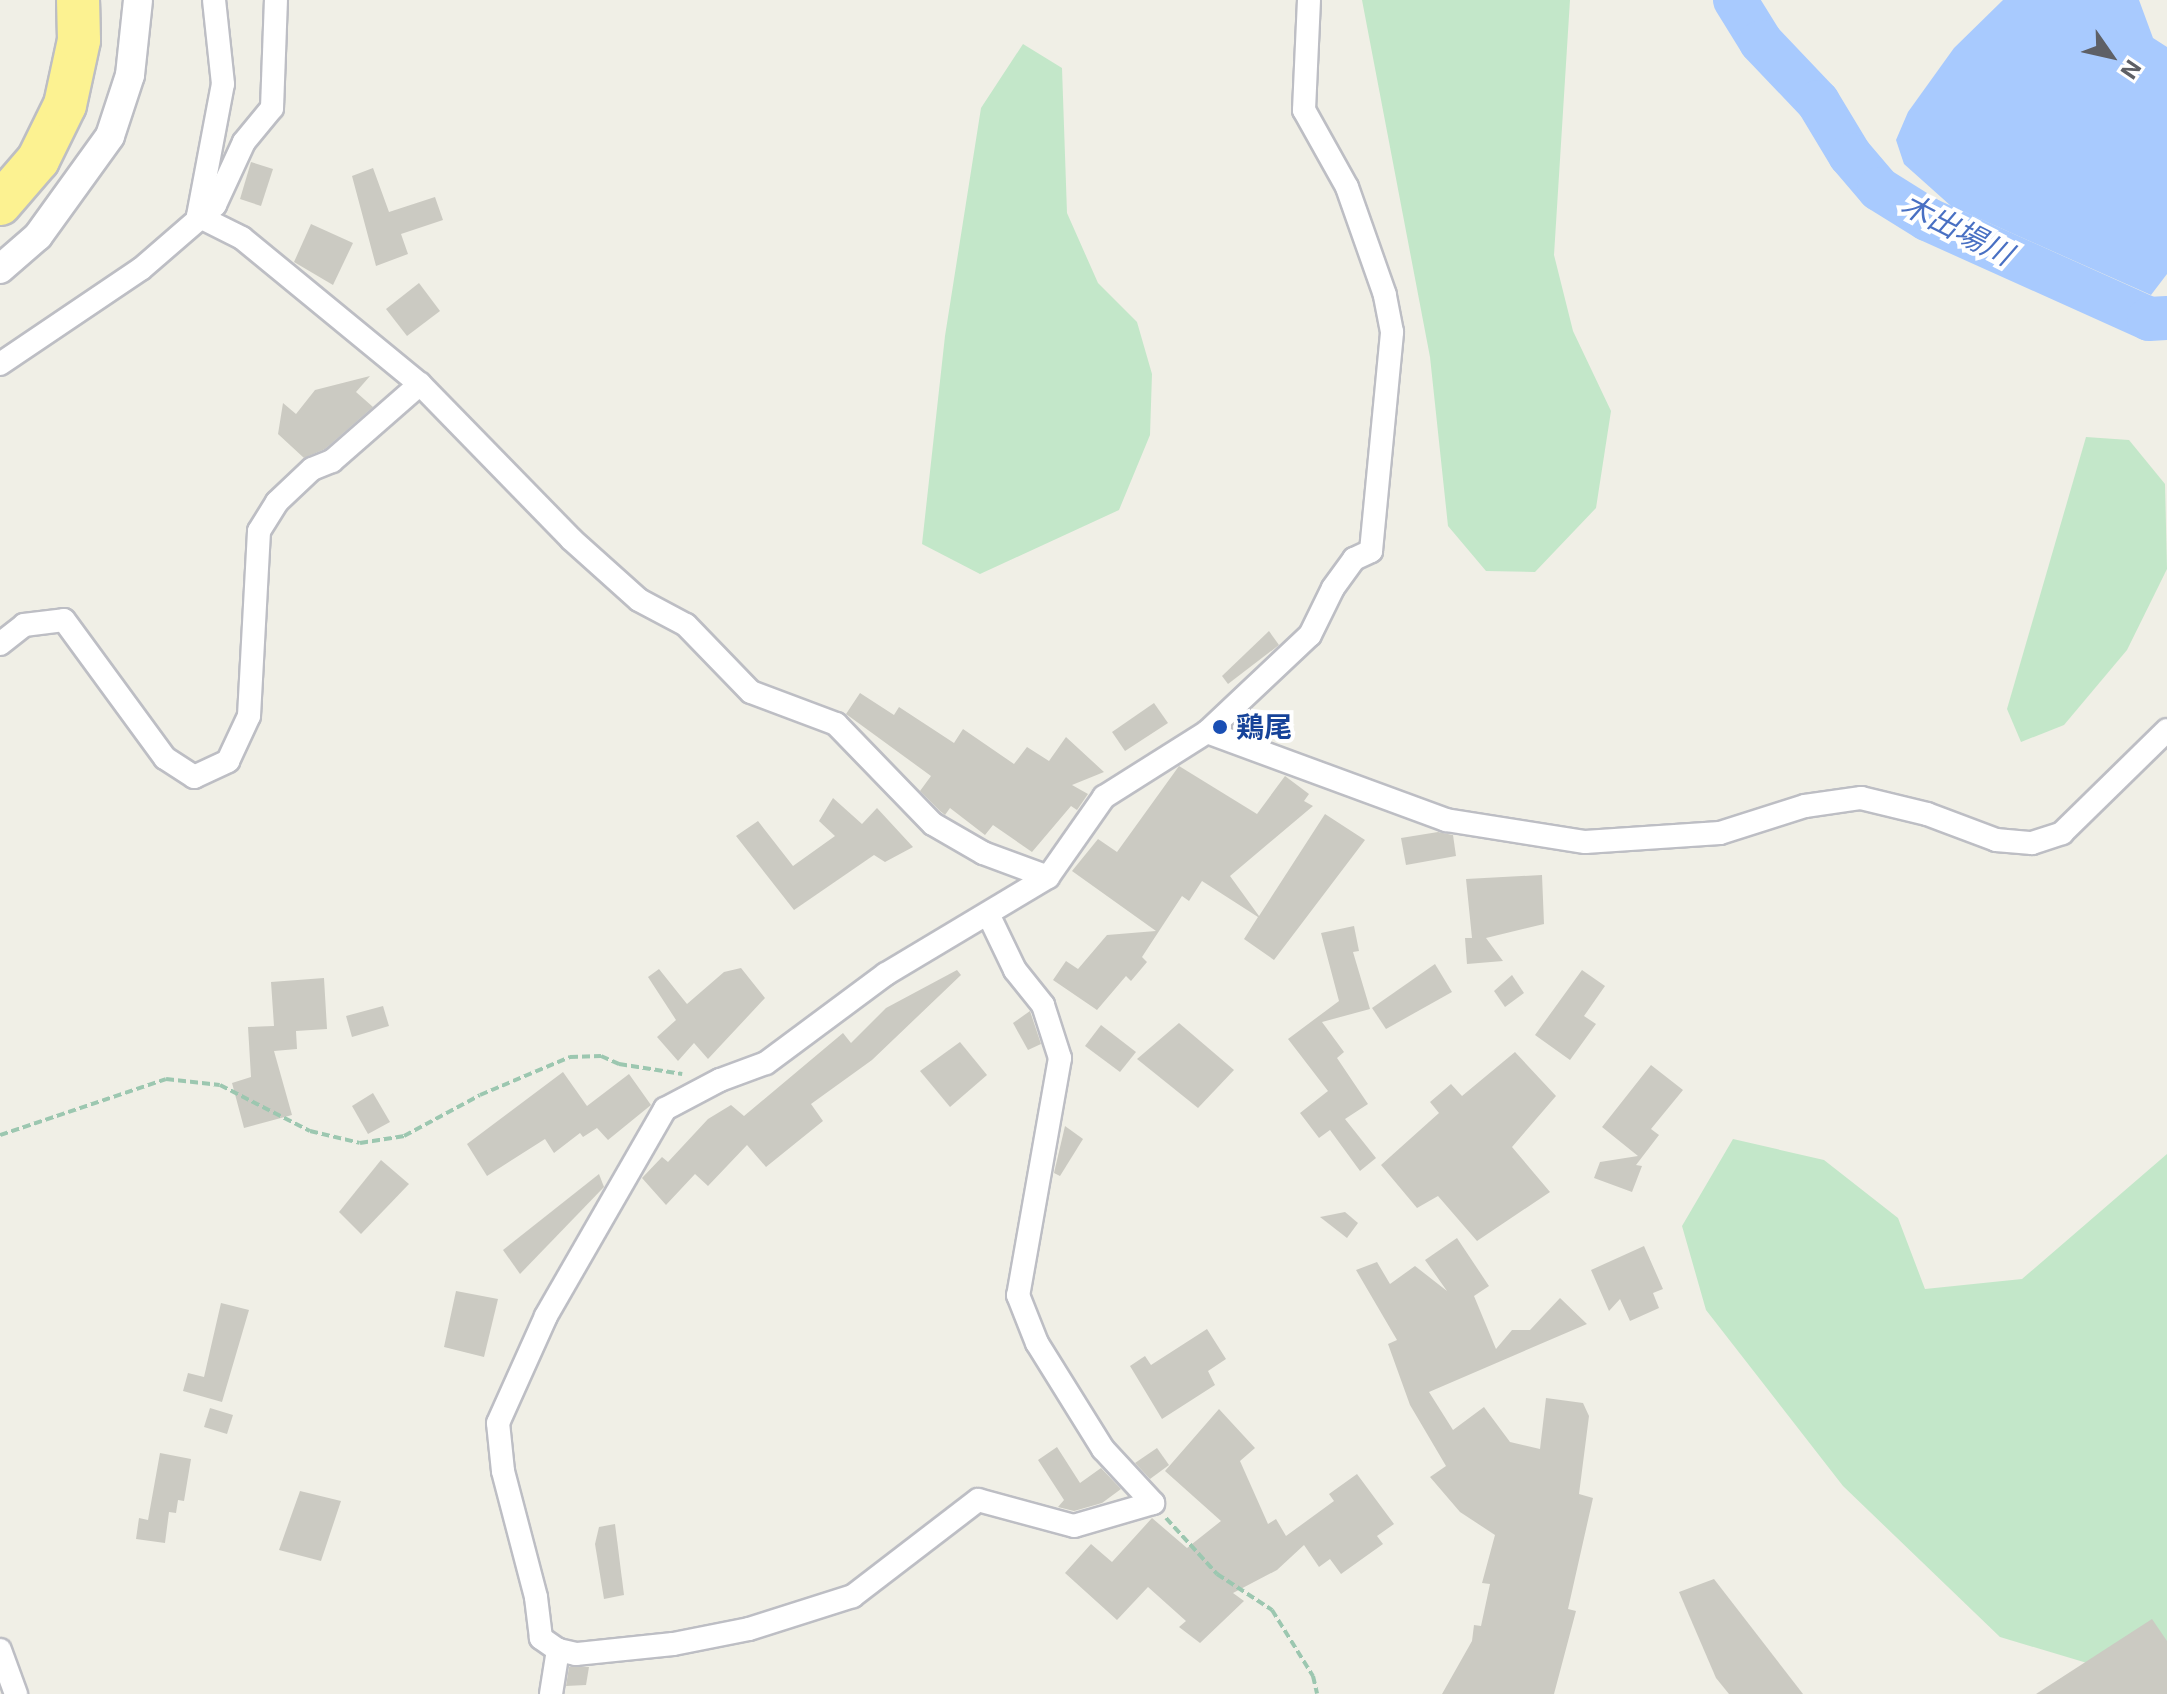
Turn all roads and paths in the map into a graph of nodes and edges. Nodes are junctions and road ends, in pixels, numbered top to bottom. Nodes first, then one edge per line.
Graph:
1 (53, 0) edge
2 (78, 0) edge
3 (138, 0) edge
4 (214, 0) edge
5 (276, 0) edge
6 (1309, 0) edge
7 (0, 166) edge
8 (0, 204) edge
9 (198, 216) junction
10 (0, 269) edge
11 (0, 364) edge
12 (420, 384) junction
13 (0, 644) edge
14 (2167, 730) edge
15 (1207, 732) junction
16 (1048, 877) junction
17 (989, 916) junction
18 (720, 1080) junction
19 (0, 1135) edge
20 (1153, 1503) junction
21 (0, 1650) edge
22 (558, 1650) junction
23 (16, 1694) edge
24 (551, 1694) edge
25 (1317, 1694) edge

1 - 7 highway
2 - 8 highway
3 - 10 street
4 - 9 street
5 - 9 street
6 - 15 street
9 - 11 street
9 - 12 street
12 - 13 street
12 - 16 street
14 - 15 street
15 - 16 street
16 - 17 street
17 - 18 street
17 - 20 street
18 - 19 path
18 - 22 street
20 - 22 street
20 - 25 path
21 - 23 street
22 - 24 street

